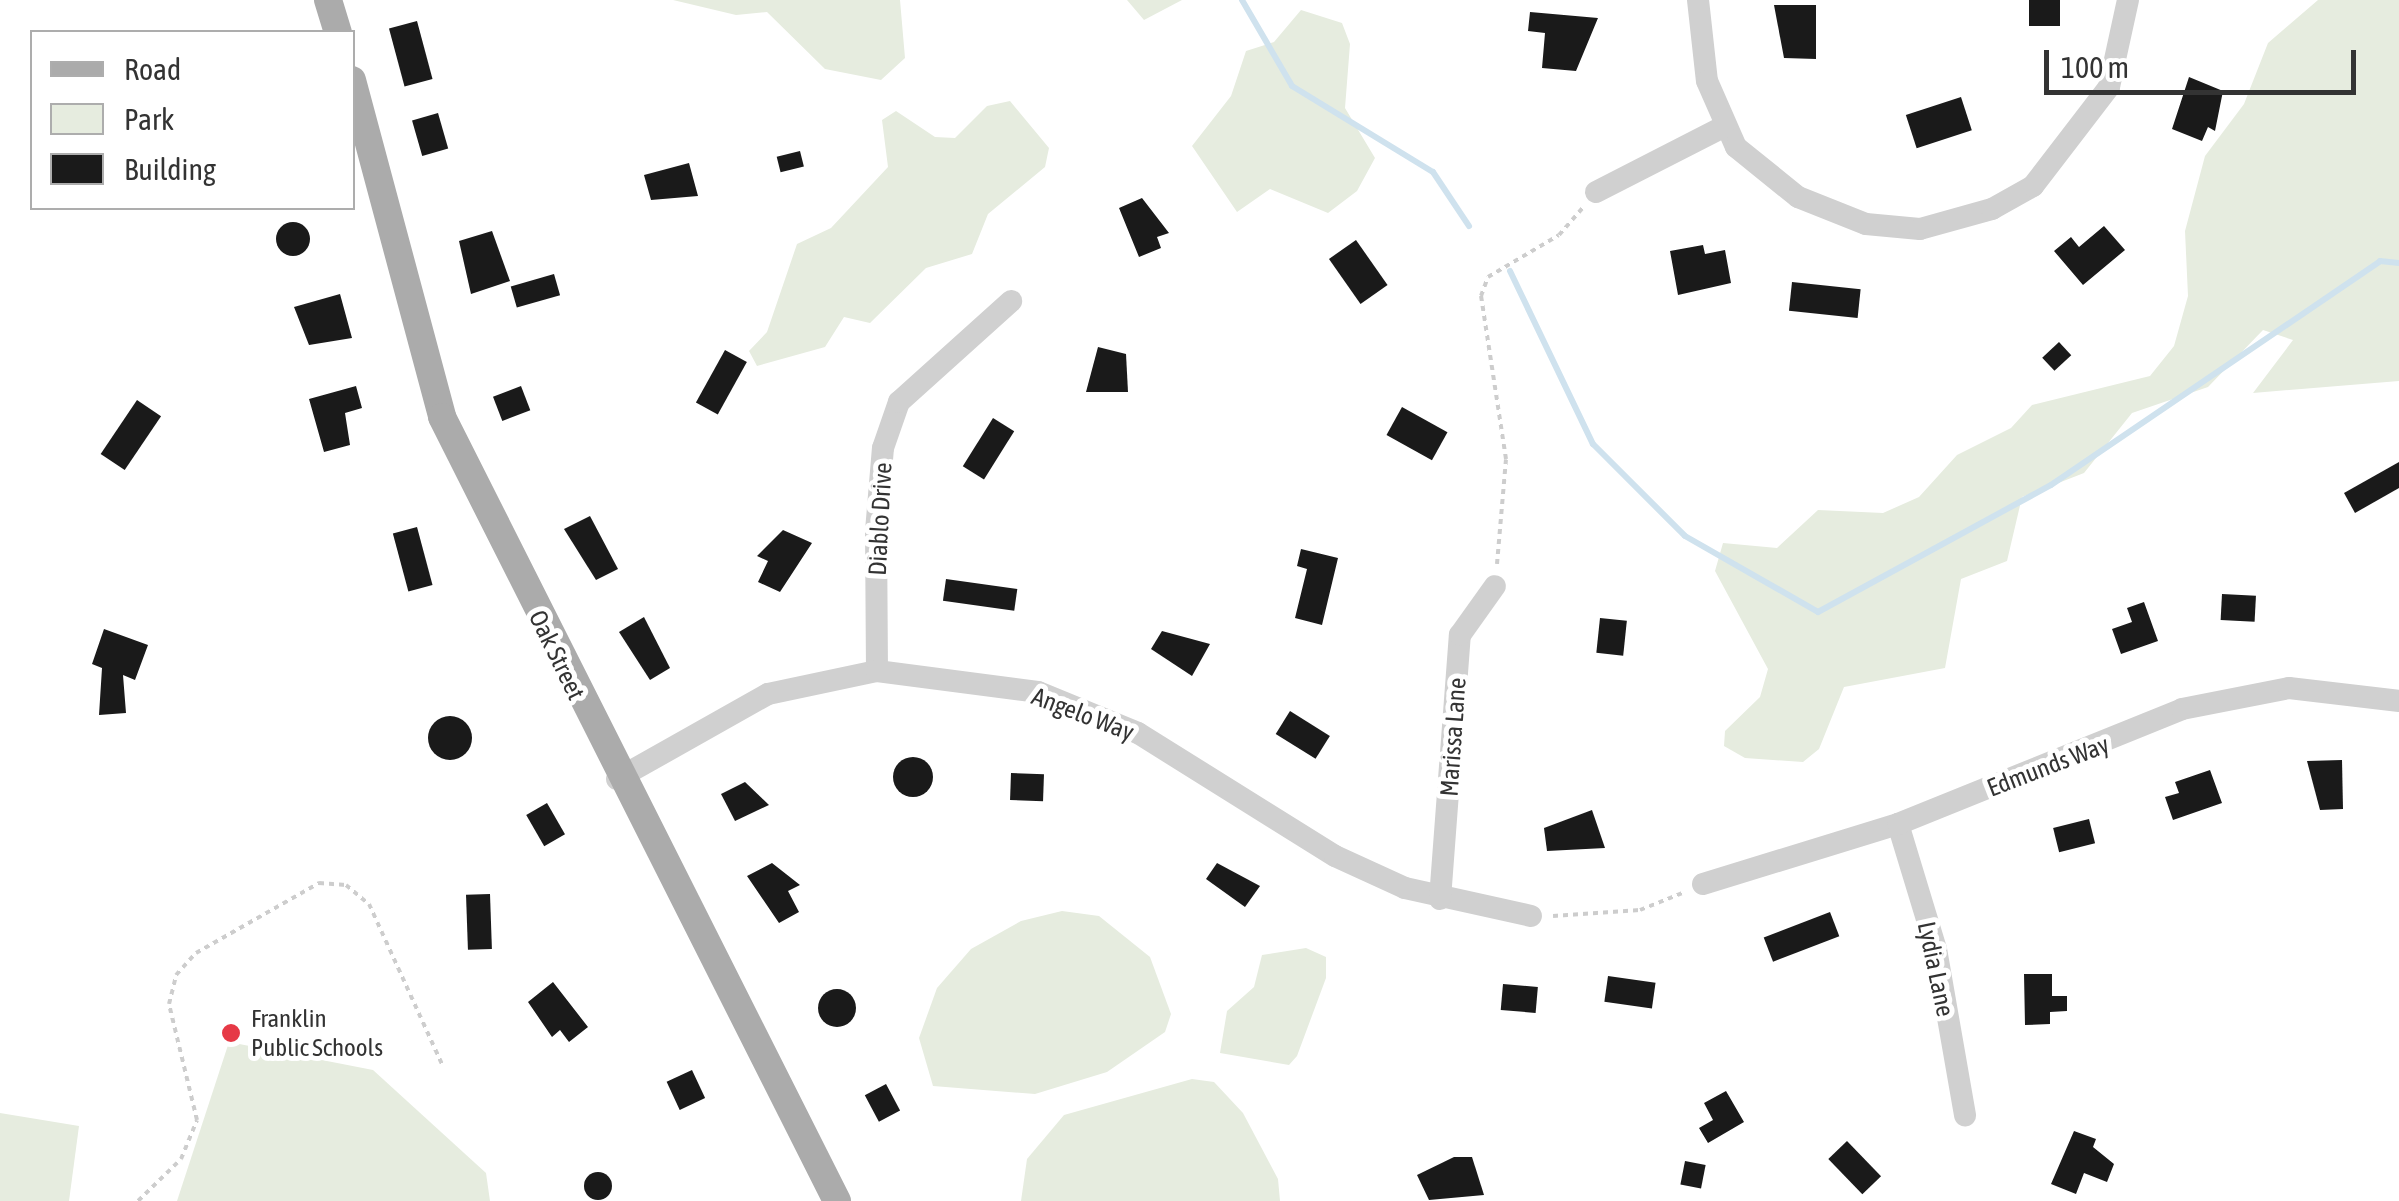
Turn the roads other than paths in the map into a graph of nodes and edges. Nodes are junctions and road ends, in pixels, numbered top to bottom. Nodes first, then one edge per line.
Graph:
1 (328, 0) edge
2 (1698, 0) edge
3 (2128, 0) edge
4 (337, 30) edge
5 (355, 91) edge
6 (1722, 126) junction
7 (1596, 192) road end
8 (1011, 301) dead end
9 (1495, 586) road end
10 (878, 671) junction
11 (2399, 701) edge
12 (616, 778) junction
13 (1898, 824) junction
14 (1703, 884) road end
15 (1440, 898) junction
16 (1531, 916) road end
17 (1965, 1116) dead end
18 (837, 1201) edge

1 - 4 main road
2 - 6 street
3 - 6 street
5 - 12 main road, Oak Street
6 - 7 street
8 - 10 street, Diablo Drive
9 - 15 street, Marissa Lane
10 - 12 street, Angelo Way
10 - 15 street, Angelo Way
11 - 13 street, Edmunds Way
12 - 18 main road, Oak Street
13 - 14 street, Edmunds Way
13 - 17 street, Lydia Lane
15 - 16 street, Angelo Way

